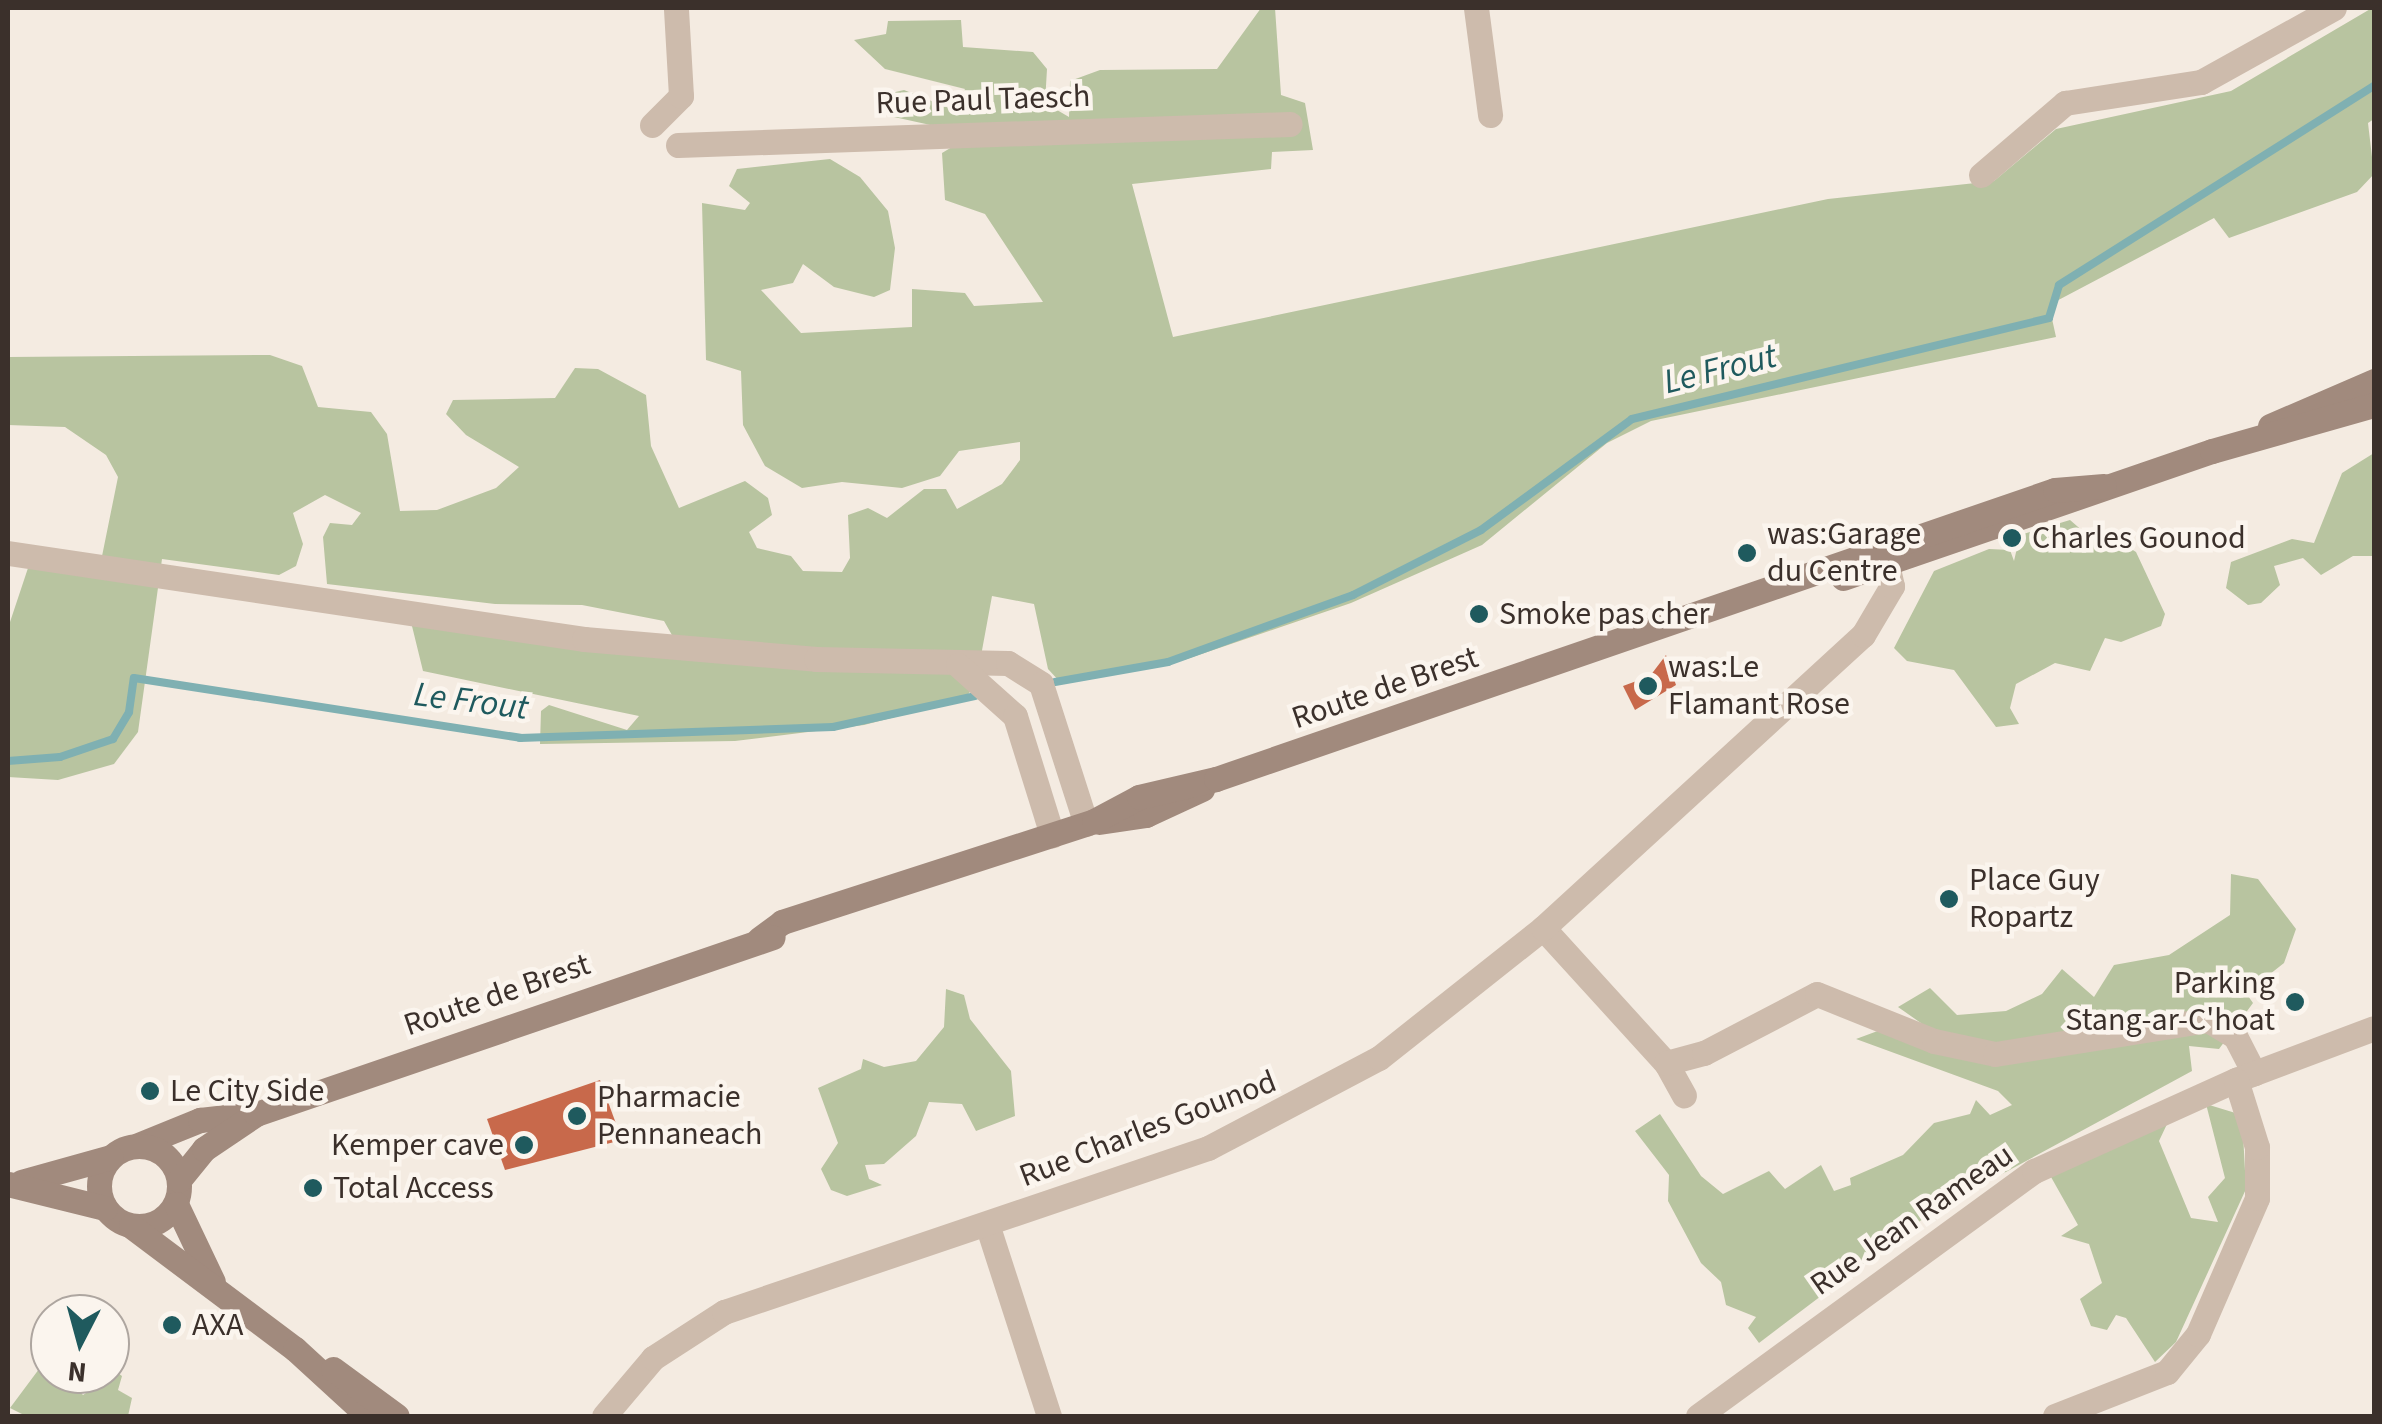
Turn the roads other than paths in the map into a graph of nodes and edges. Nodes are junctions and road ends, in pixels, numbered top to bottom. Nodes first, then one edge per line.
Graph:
1 (676, 8) edge
2 (1476, 8) edge
3 (2334, 8) edge
4 (1490, 115) dead end
5 (1290, 124) dead end
6 (652, 125) dead end
7 (678, 145) dead end
8 (1980, 175) dead end
9 (2374, 381) edge
10 (2374, 405) edge
11 (2248, 439) junction
12 (8, 554) edge
13 (1886, 557) junction
14 (958, 665) junction
15 (1090, 823) junction
16 (1052, 835) junction
17 (1543, 928) junction
18 (2374, 1028) edge
19 (1666, 1063) junction
20 (2245, 1077) junction
21 (1684, 1095) dead end
22 (256, 1114) junction
23 (138, 1146) junction
24 (111, 1157) junction
25 (12, 1184) edge
26 (178, 1192) junction
27 (104, 1208) junction
28 (986, 1224) junction
29 (131, 1226) junction
30 (216, 1286) junction
31 (295, 1348) junction
32 (368, 1416) edge
33 (397, 1416) edge
34 (604, 1416) edge
35 (1049, 1416) edge
36 (1698, 1416) edge
37 (2055, 1416) edge

1 - 6 street
2 - 4 street
3 - 8 street
5 - 7 street, Rue Paul Taesch
9 - 11 main road, Route de Brest
10 - 11 main road, Route de Brest
11 - 13 main road, Route de Brest
12 - 14 street
13 - 15 main road, Route de Brest
13 - 17 street, Rue Charles Gounod
14 - 15 street
14 - 16 street
15 - 16 main road, Route de Brest
16 - 22 main road, Route de Brest
17 - 19 street
17 - 28 street, Rue Charles Gounod
18 - 20 street, Rue Jean Rameau
19 - 20 street
19 - 21 street
20 - 36 street, Rue Jean Rameau
20 - 37 street
22 - 23 main road, Route de Brest
22 - 26 main road, Route de Brest
23 - 24 main road
23 - 26 main road
24 - 25 main road
24 - 27 main road
25 - 27 main road
26 - 29 main road
26 - 30 main road
27 - 29 main road
28 - 34 street, Rue Charles Gounod
28 - 35 street
29 - 30 main road
30 - 31 main road
31 - 32 main road
31 - 33 main road

